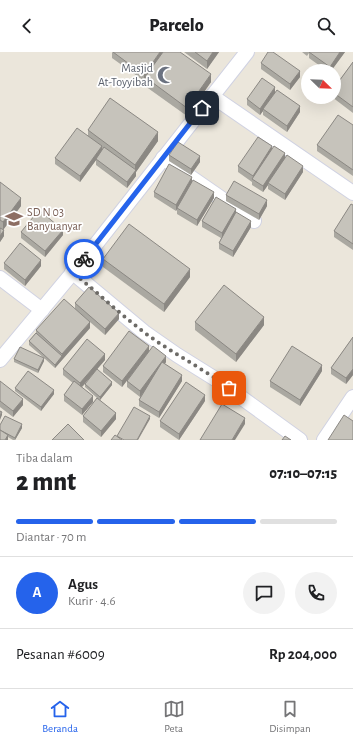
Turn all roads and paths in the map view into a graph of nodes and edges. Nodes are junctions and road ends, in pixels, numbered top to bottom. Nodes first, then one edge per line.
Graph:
1 (247, 52) edge
2 (212, 96) junction
3 (163, 158) junction
4 (353, 193) edge
5 (254, 221) edge
6 (72, 272) junction
7 (0, 278) edge
8 (42, 310) junction
9 (0, 360) edge
10 (353, 397) edge
11 (300, 440) edge
12 (324, 440) edge

1 - 2 street
2 - 3 street
2 - 4 street
3 - 5 street
3 - 6 street
6 - 8 street
6 - 11 street
7 - 8 street
8 - 9 street
10 - 12 street

